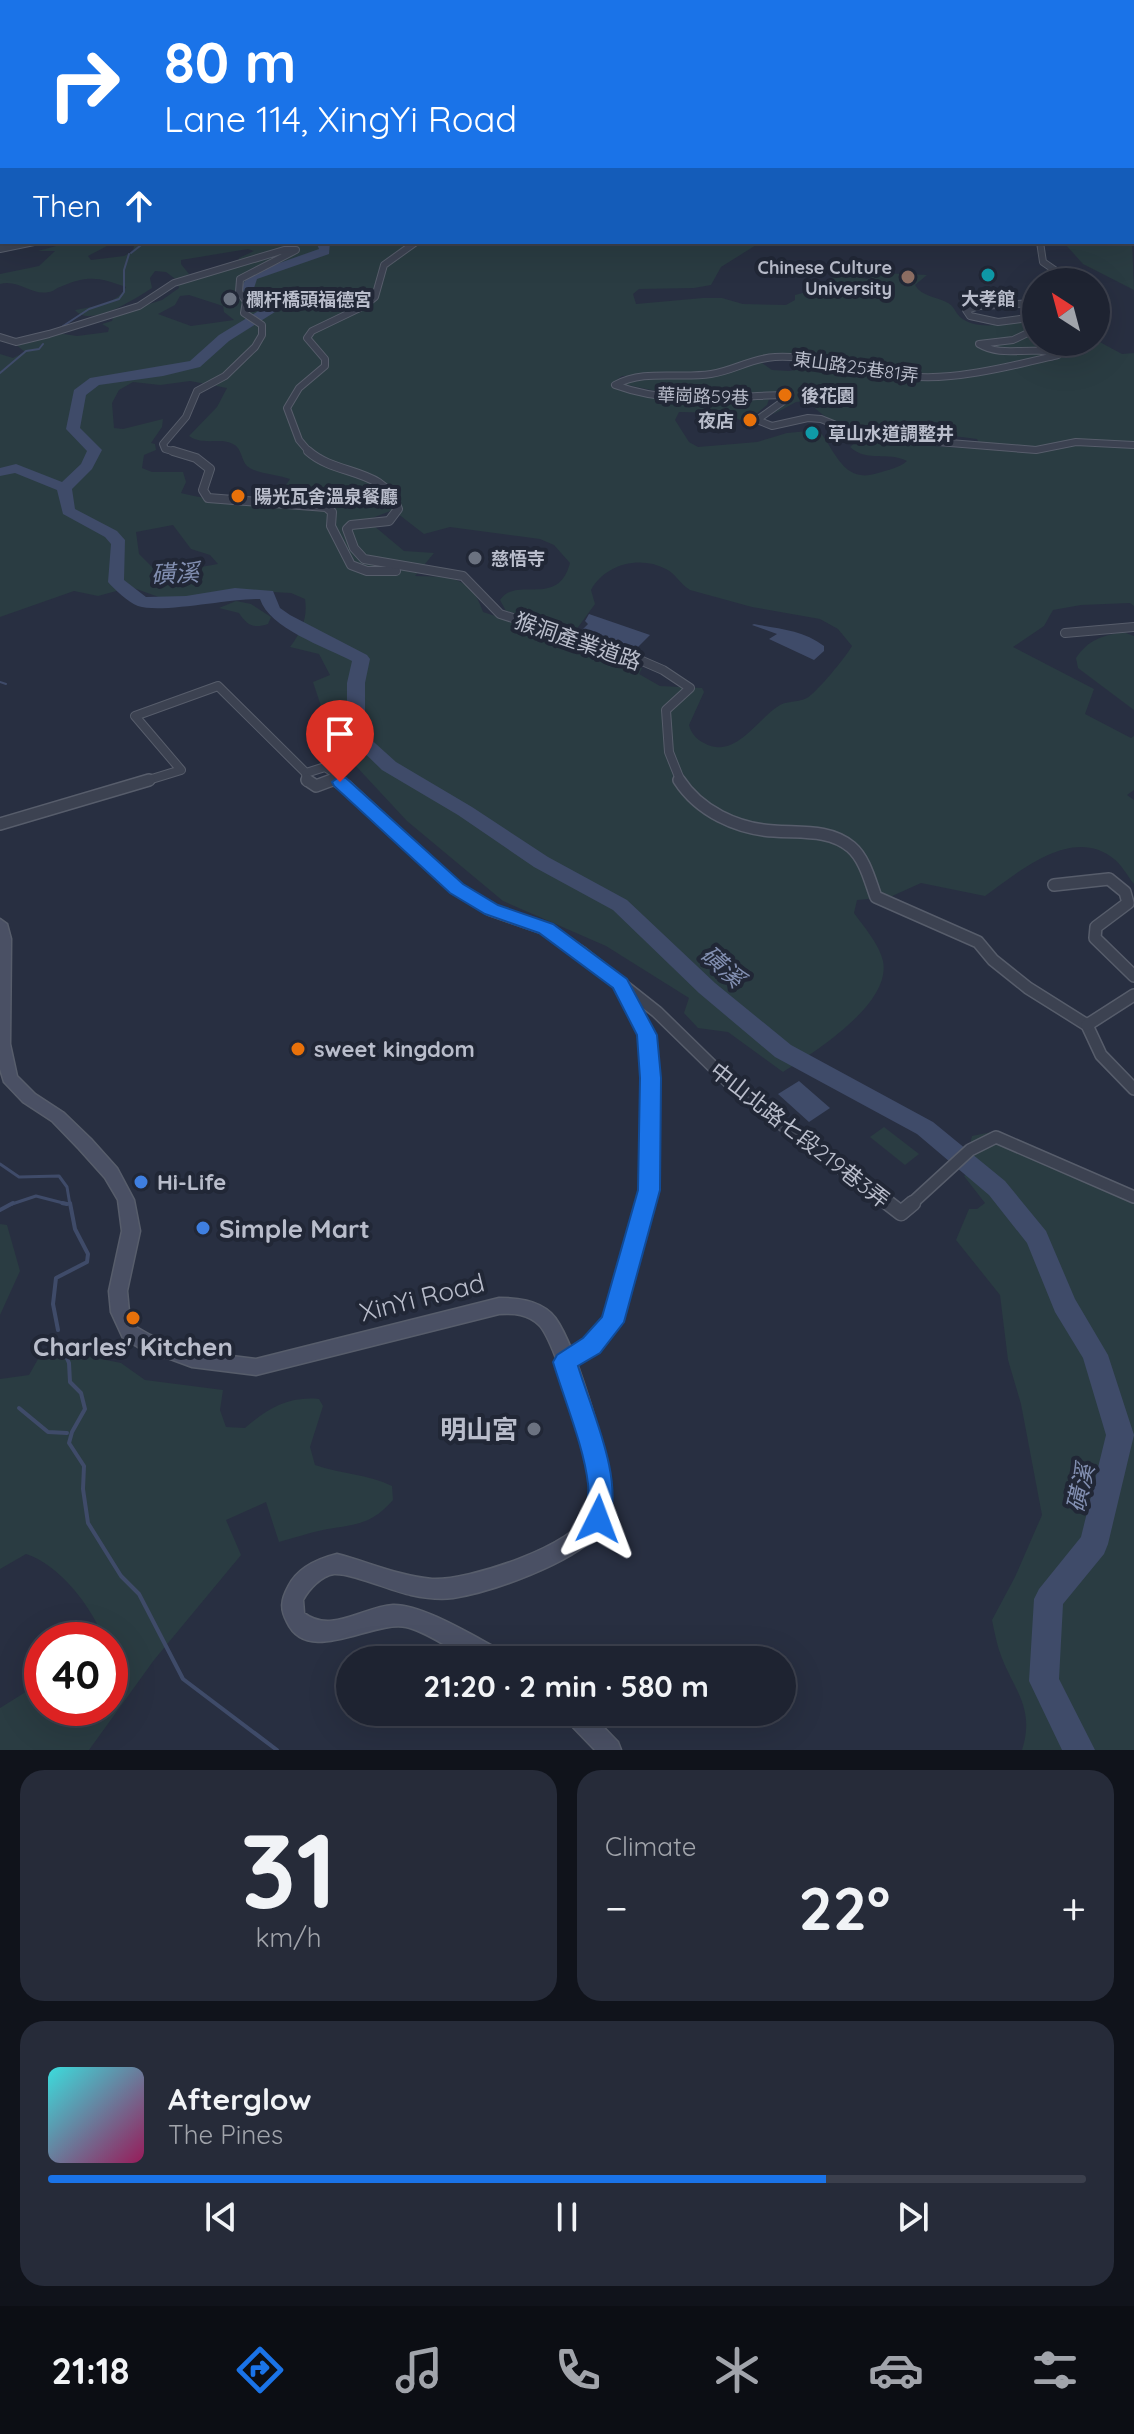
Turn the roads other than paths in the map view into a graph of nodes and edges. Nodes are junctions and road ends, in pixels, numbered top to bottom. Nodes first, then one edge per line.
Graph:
1 (24, 244) edge
2 (413, 244) edge
3 (1040, 244) edge
4 (0, 249) edge
5 (1050, 268) edge
6 (1022, 305) edge
7 (1022, 318) edge
8 (1022, 336) edge
9 (0, 337) edge
10 (1022, 351) edge
11 (1053, 356) edge
12 (618, 387) joint
13 (785, 400) joint
14 (1134, 445) edge
15 (418, 571) junction
16 (1134, 627) edge
17 (1065, 633) dead end
18 (310, 770) junction
19 (330, 782) junction
20 (0, 824) edge
21 (1054, 885) dead end
22 (0, 924) edge
23 (1134, 976) edge
24 (621, 984) junction
25 (1134, 995) edge
26 (1087, 1025) junction
27 (1134, 1089) edge
28 (1134, 1197) edge
29 (565, 1362) junction
30 (469, 1646) edge
31 (587, 1726) edge
32 (610, 1750) edge

1 - 4 street
2 - 15 street, 猴洞產業道路
3 - 5 street
6 - 7 street
8 - 10 street, 東山路25巷81弄
9 - 15 street
11 - 12 street, 東山路25巷81弄
12 - 13 street, 華崗路59巷
13 - 14 street, 東山路25巷81弄
15 - 26 street, 猴洞產業道路
16 - 17 street
18 - 19 street
18 - 19 street
18 - 20 street
19 - 24 street, 中山北路七段219巷3弄
21 - 23 street
22 - 29 street, XinYi Road
24 - 28 street, 中山北路七段219巷3弄
24 - 29 street
25 - 26 street
26 - 27 street
29 - 30 street, XinYi Road
31 - 32 street

